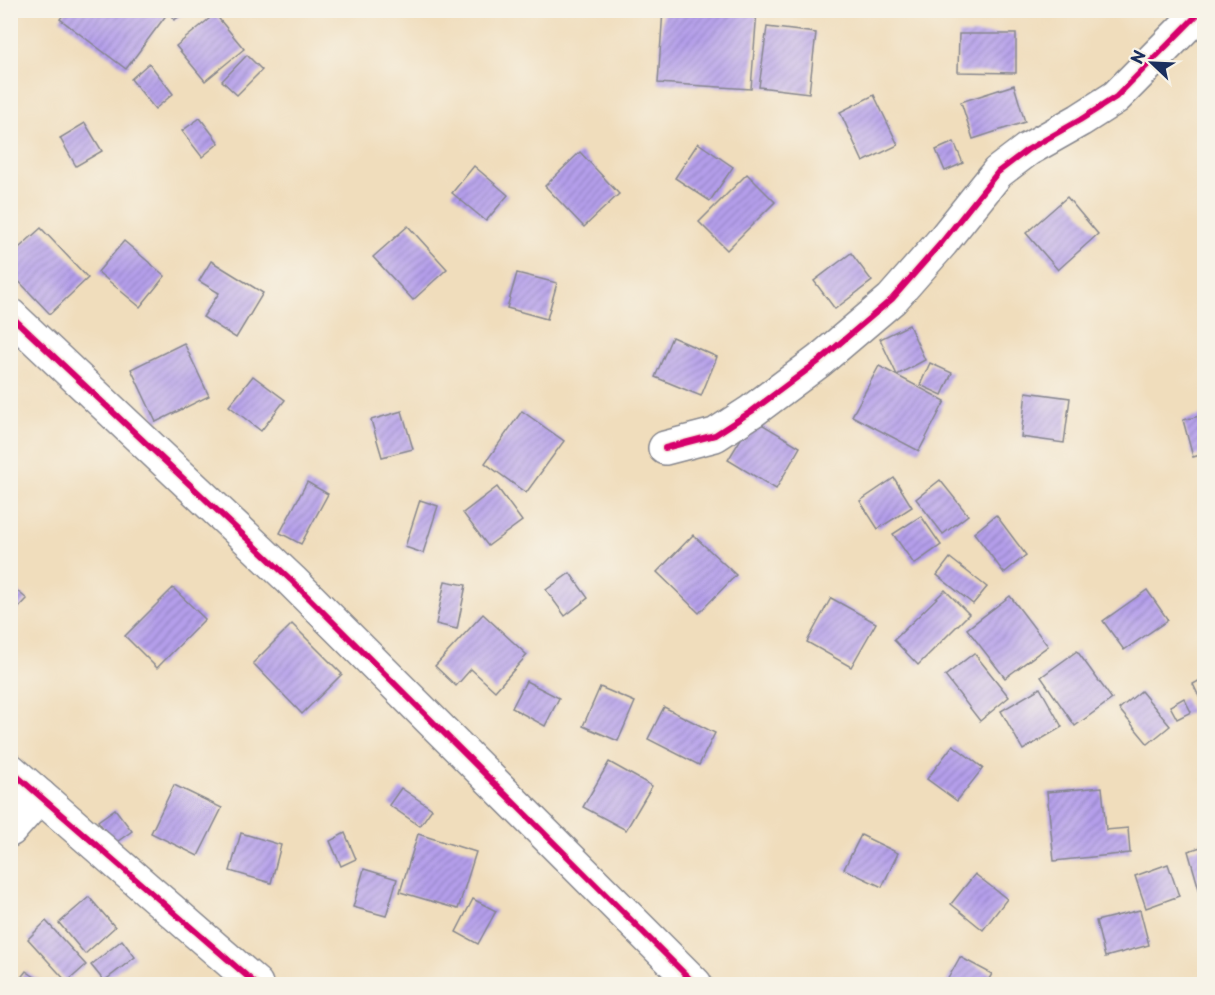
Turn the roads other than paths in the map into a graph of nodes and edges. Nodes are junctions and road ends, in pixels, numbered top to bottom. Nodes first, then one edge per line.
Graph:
1 (1202, 10) edge
2 (10, 315) edge
3 (665, 448) dead end
4 (10, 770) edge
5 (40, 796) junction
6 (10, 830) edge
7 (256, 984) edge
8 (695, 984) edge

1 - 3 street
2 - 8 street
4 - 5 street
5 - 6 street
5 - 7 street

